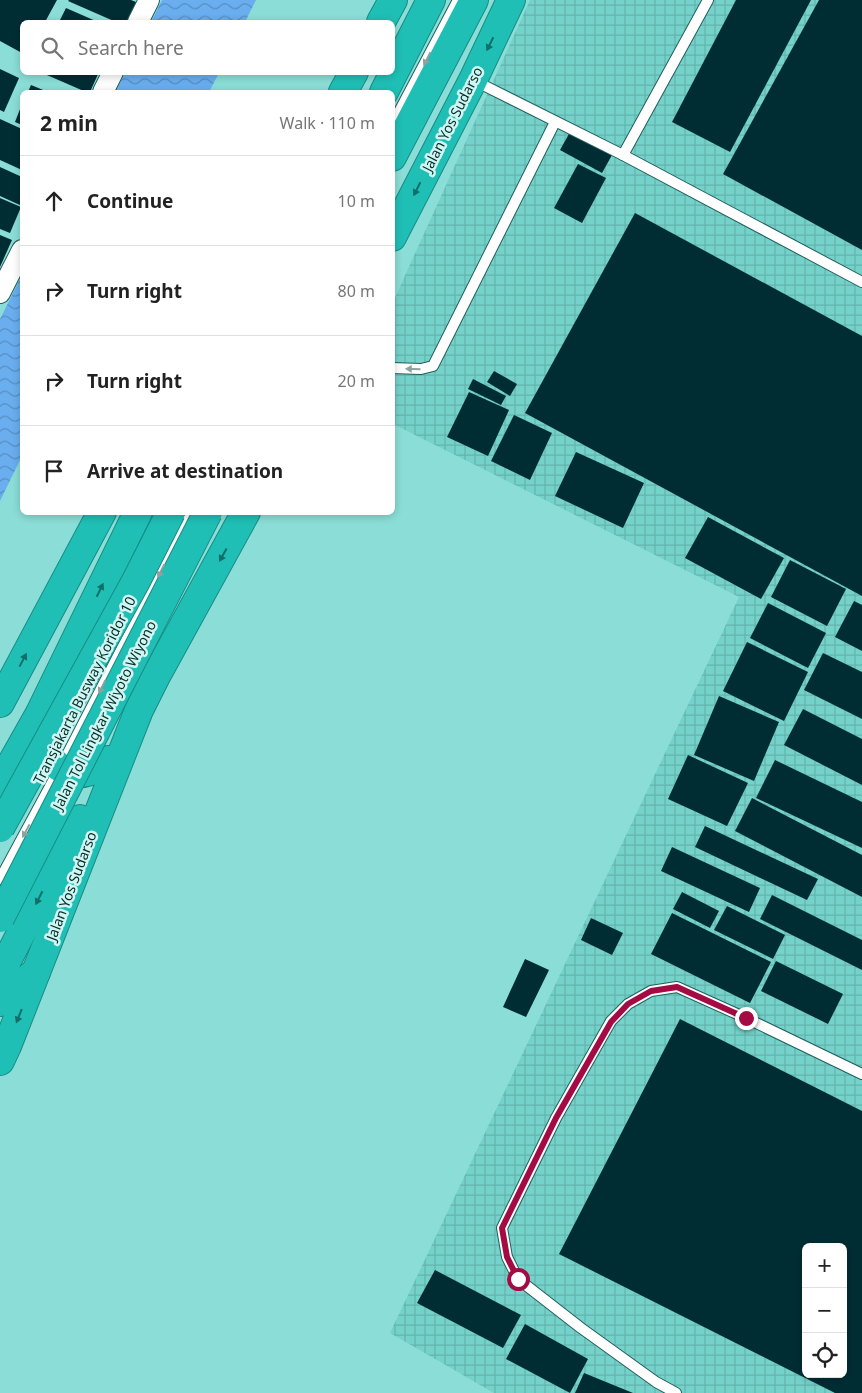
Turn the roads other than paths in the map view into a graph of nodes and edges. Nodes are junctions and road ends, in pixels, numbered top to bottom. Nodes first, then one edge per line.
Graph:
1 (149, 0) edge
2 (393, 0) edge
3 (420, 0) edge
4 (431, 0) edge
5 (458, 0) edge
6 (474, 0) edge
7 (511, 0) edge
8 (708, 0) edge
9 (139, 20) edge
10 (381, 20) edge
11 (395, 48) edge
12 (395, 70) edge
13 (111, 75) edge
14 (382, 75) edge
15 (393, 75) edge
16 (473, 80) junction
17 (103, 90) edge
18 (374, 90) edge
19 (385, 90) edge
20 (395, 119) edge
21 (555, 122) junction
22 (395, 152) edge
23 (624, 154) junction
24 (395, 231) edge
25 (20, 254) edge
26 (862, 282) edge
27 (0, 293) edge
28 (395, 368) edge
29 (100, 515) edge
30 (137, 515) edge
31 (158, 515) edge
32 (169, 515) edge
33 (190, 515) edge
34 (206, 515) edge
35 (244, 515) edge
36 (67, 685) dead end
37 (0, 703) edge
38 (139, 710) junction
39 (48, 718) joint
40 (108, 760) junction
41 (60, 768) junction
42 (0, 784) edge
43 (0, 810) edge
44 (0, 828) edge
45 (0, 880) edge
46 (0, 918) edge
47 (37, 971) junction
48 (0, 974) edge
49 (0, 1002) edge
50 (0, 1061) edge
51 (862, 1074) edge
52 (676, 1393) edge

1 - 9 street
2 - 10 highway
3 - 11 lane
4 - 12 highway
5 -> 20 lane
6 - 22 highway
7 -> 16 highway, Jalan Yos Sudarso
8 - 23 lane
13 - 17 street
14 - 18 lane
15 - 19 highway
16 - 21 lane
16 -> 24 highway, Jalan Yos Sudarso
21 - 23 lane
21 -> 28 lane
23 - 26 lane
25 - 27 street
37 -> 29 highway
42 -> 30 highway
31 - 36 lane, Transjakarta Busway Koridor 10
32 - 44 highway, bridge
33 -> 41 lane, Transjakarta Busway Koridor 10
34 - 46 highway, Jalan Tol Lingkar Wiyoto Wiyono, bridge
35 -> 38 highway, Jalan Yos Sudarso
38 - 40 highway, Jalan Yos Sudarso
38 - 47 highway, Jalan Yos Sudarso
39 - 41 highway
39 - 43 lane, Transjakarta Busway Koridor 10
40 - 41 highway
40 -> 48 highway, Jalan Yos Sudarso
41 -> 45 lane, Transjakarta Busway Koridor 10
47 - 49 highway
47 -> 50 highway, Jalan Yos Sudarso
51 - 52 lane

